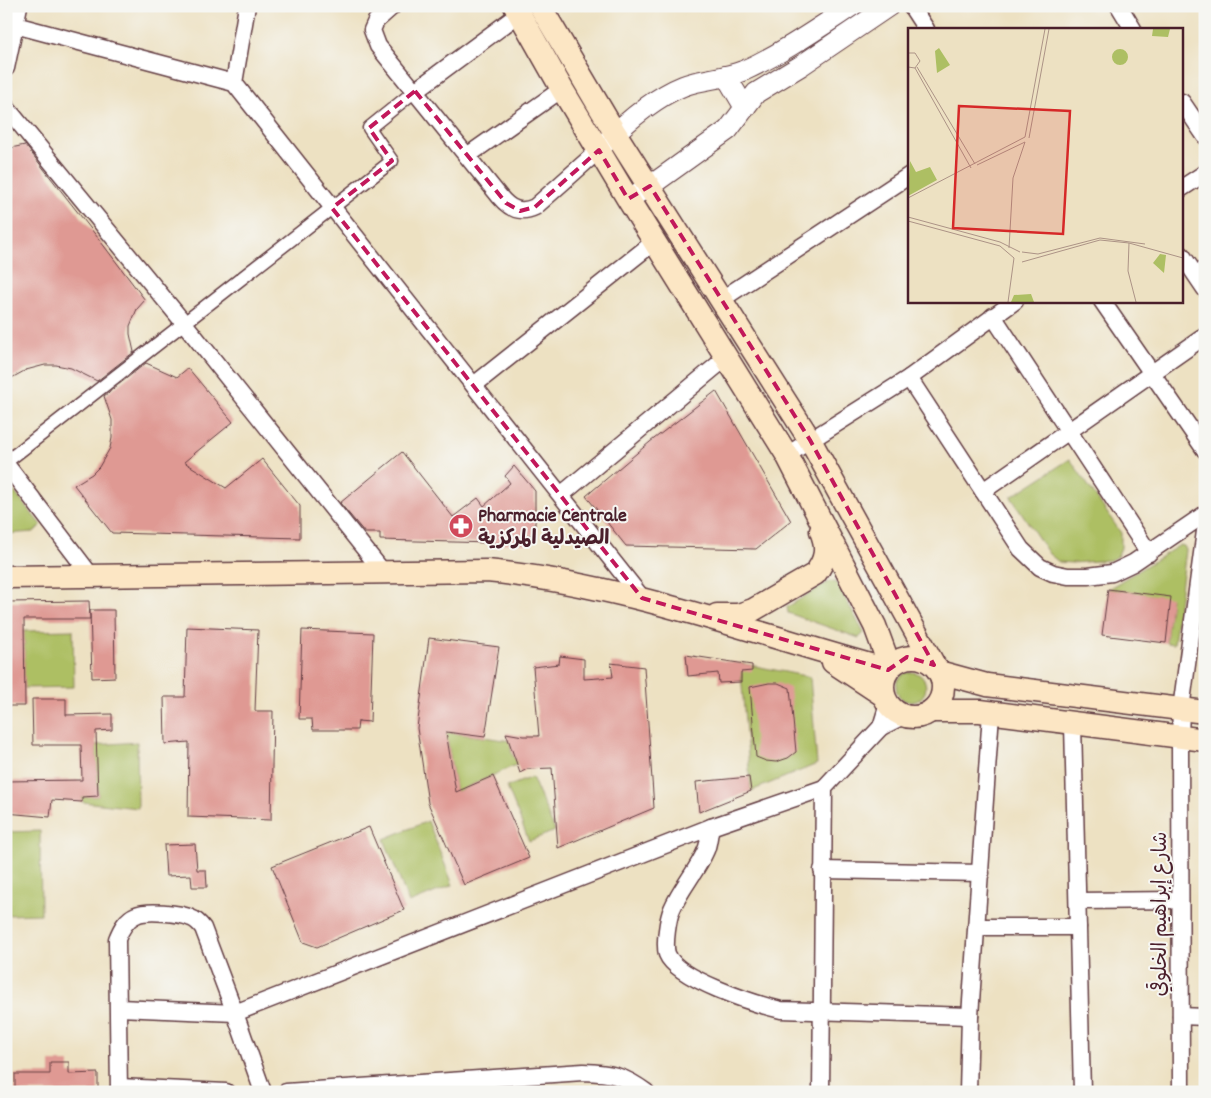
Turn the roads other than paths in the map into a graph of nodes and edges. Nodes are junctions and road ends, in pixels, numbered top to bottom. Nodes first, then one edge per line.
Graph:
1 (19, 6) edge
2 (247, 6) edge
3 (393, 6) edge
4 (852, 6) edge
5 (889, 6) edge
6 (911, 6) edge
7 (1119, 6) edge
8 (531, 8) edge
9 (15, 25) junction
10 (1127, 26) edge
11 (925, 28) edge
12 (6, 68) edge
13 (726, 76) junction
14 (234, 83) junction
15 (562, 89) junction
16 (415, 91) junction
17 (1184, 105) edge
18 (6, 107) edge
19 (745, 108) junction
20 (615, 133) junction
21 (1205, 136) edge
22 (599, 150) junction
23 (467, 156) junction
24 (1205, 172) edge
25 (908, 176) edge
26 (650, 186) junction
27 (1184, 187) edge
28 (628, 199) junction
29 (332, 208) junction
30 (654, 242) junction
31 (1184, 258) edge
32 (1205, 289) edge
33 (722, 299) junction
34 (1014, 302) edge
35 (1103, 302) edge
36 (993, 316) junction
37 (184, 323) junction
38 (1205, 336) edge
39 (727, 356) junction
40 (1153, 374) junction
41 (909, 378) junction
42 (474, 385) junction
43 (1069, 431) junction
44 (810, 440) junction
45 (1205, 450) edge
46 (788, 455) junction
47 (6, 463) edge
48 (983, 490) junction
49 (560, 495) junction
50 (809, 497) junction
51 (1205, 514) edge
52 (1205, 531) edge
53 (1149, 553) junction
54 (383, 572) junction
55 (6, 577) edge
56 (92, 577) junction
57 (1200, 590) edge
58 (642, 598) junction
59 (700, 614) junction
60 (816, 650) junction
61 (889, 668) junction
62 (936, 668) junction
63 (891, 705) junction
64 (1181, 709) junction
65 (932, 711) junction
66 (1205, 712) edge
67 (991, 713) junction
68 (1074, 724) junction
69 (1180, 737) junction
70 (1205, 740) edge
71 (824, 788) junction
72 (711, 827) junction
73 (822, 870) junction
74 (981, 873) junction
75 (1180, 900) junction
76 (1078, 901) junction
77 (1078, 927) junction
78 (977, 928) junction
79 (119, 1008) junction
80 (822, 1012) junction
81 (235, 1013) junction
82 (970, 1016) junction
83 (1181, 1016) junction
84 (1205, 1017) edge
85 (119, 1090) edge
86 (226, 1092) edge
87 (263, 1092) edge
88 (286, 1092) edge
89 (646, 1092) edge
90 (821, 1092) edge
91 (968, 1092) edge
92 (1082, 1092) edge
93 (1181, 1092) edge

1 - 9 street
2 - 14 street
3 - 16 street
4 - 13 street
5 - 19 street
6 - 11 street
7 - 10 street
8 - 15 main road
8 - 16 street
8 - 20 main road
9 - 12 street
9 - 14 street
13 - 19 street
13 - 20 street
14 - 29 street
15 - 22 main road
15 - 23 street
16 - 23 street
16 - 29 street
17 - 21 street
18 - 37 street
19 - 26 street
20 - 22 street
20 - 26 main road
22 - 23 street
22 - 28 main road
24 - 27 street
25 - 33 street
26 - 28 street
26 - 33 main road
28 - 30 main road
29 - 37 street
29 - 42 street
30 - 39 main road
30 - 42 street
31 - 32 street
33 - 44 main road
34 - 36 street
35 - 40 street
36 - 41 street
36 - 43 street
37 - 47 street
37 - 54 street
38 - 40 street
39 - 46 main road
39 - 49 street
40 - 43 street
40 - 45 street
41 - 44 street
41 - 48 street
42 - 49 street
43 - 48 street
43 - 53 street
44 - 46 street
44 - 62 main road
46 - 50 main road
47 - 56 street
48 - 53 street
49 - 58 street
50 - 59 main road
50 - 61 main road
51 - 53 street
52 - 57 street, شارع إبراهيم الخلوقي
54 - 56 main road
54 - 58 main road
55 - 56 main road
57 - 64 street, شارع إبراهيم الخلوقي
58 - 59 main road
59 - 60 main road
60 - 61 main road
60 - 63 main road
61 - 62 main road
61 - 63 main road
62 - 64 main road
62 - 65 main road
63 - 65 main road
63 - 71 street
64 - 66 main road
64 - 69 street, شارع إبراهيم الخلوقي
65 - 67 main road
67 - 68 main road
67 - 74 street
68 - 69 main road
68 - 76 street
69 - 70 main road
69 - 75 street, شارع إبراهيم الخلوقي
71 - 72 street
71 - 73 street
72 - 80 street
72 - 81 street
73 - 74 street
73 - 80 street
74 - 78 street
75 - 76 street
75 - 83 street, شارع إبراهيم الخلوقي
76 - 77 street
77 - 78 street
77 - 92 street
78 - 82 street
79 - 81 street
79 - 81 street
79 - 85 street
80 - 82 street
80 - 90 street
81 - 87 street
82 - 91 street
83 - 84 street
83 - 93 street, شارع إبراهيم الخلوقي
85 - 86 street
88 - 89 street

